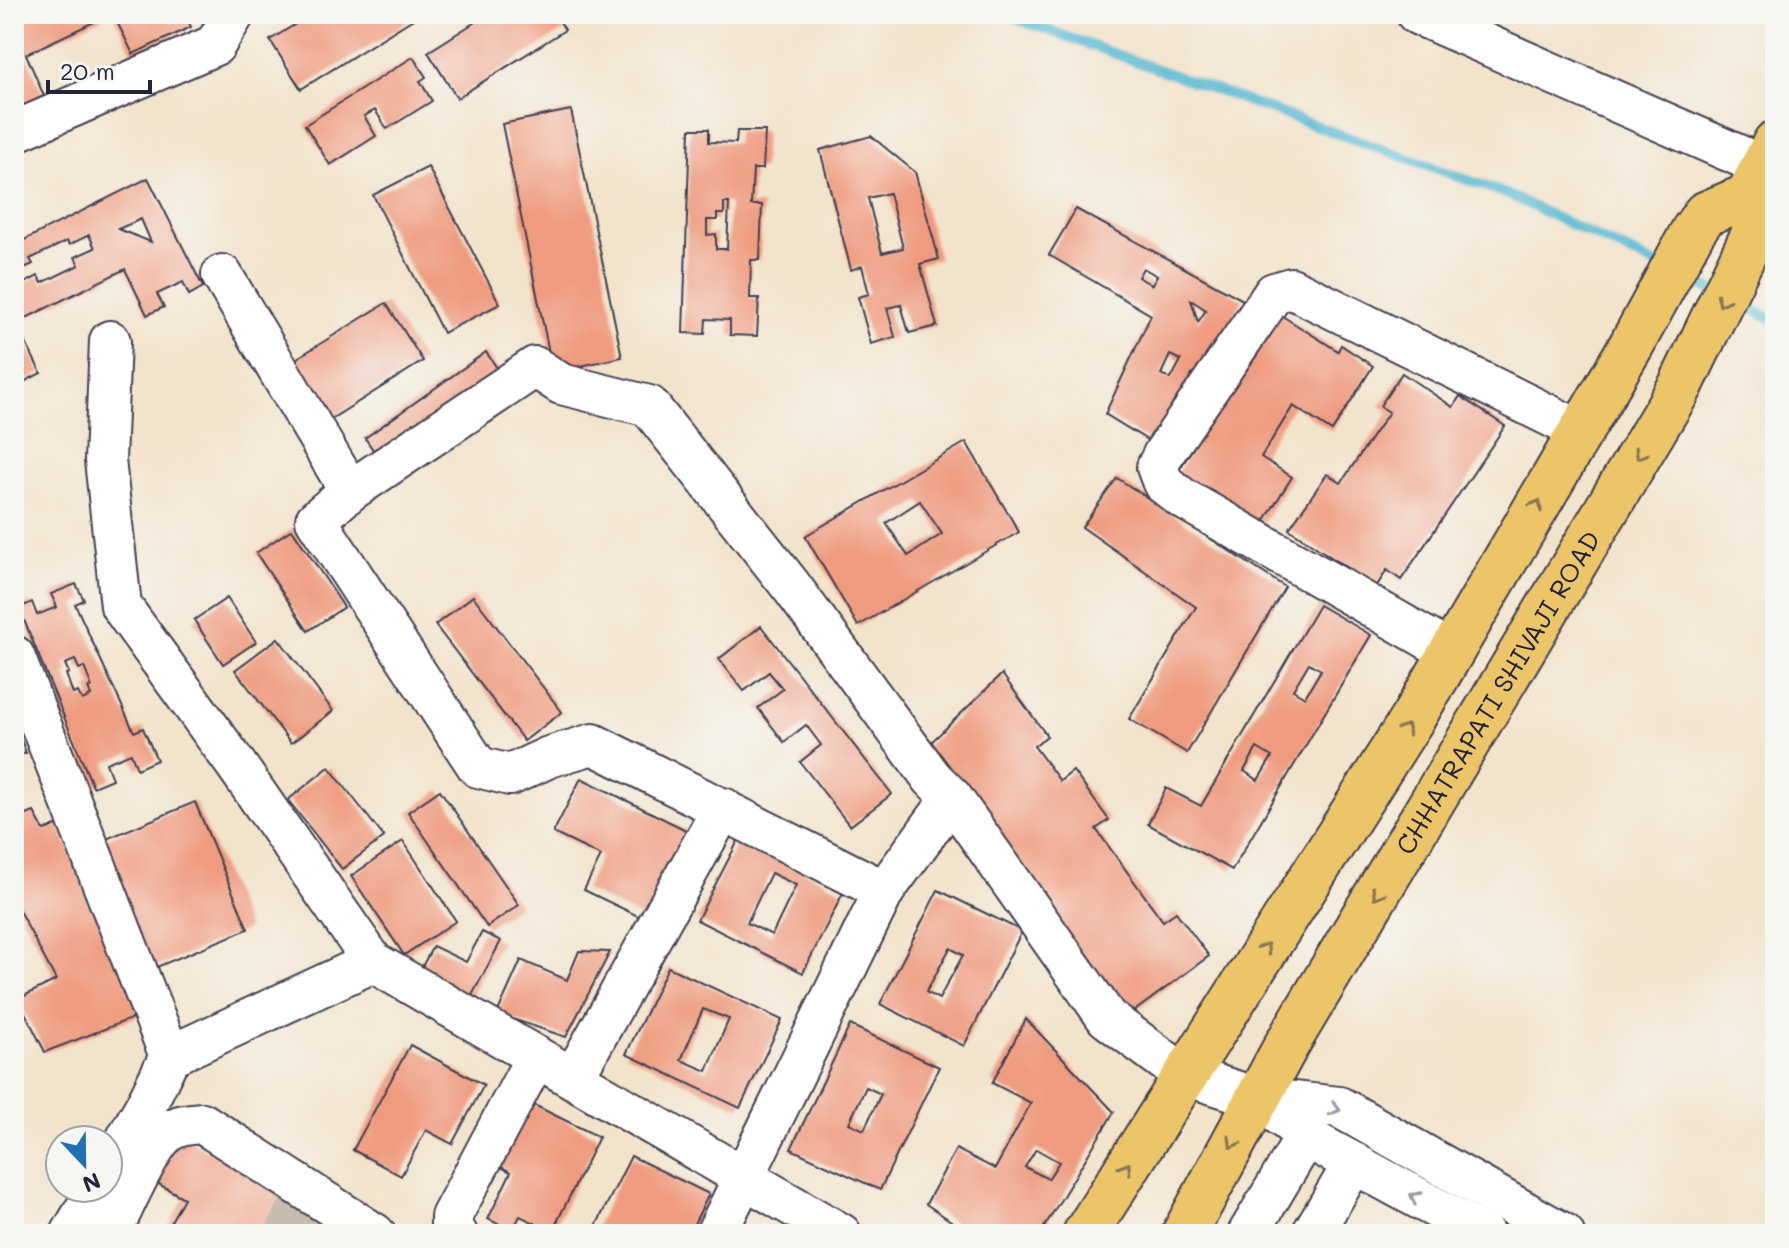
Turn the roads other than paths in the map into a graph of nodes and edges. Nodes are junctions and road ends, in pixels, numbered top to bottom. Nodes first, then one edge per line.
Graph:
1 (234, 14) edge
2 (1417, 14) edge
3 (14, 132) edge
4 (1760, 184) edge
5 (222, 275) dead end
6 (110, 341) dead end
7 (1581, 431) junction
8 (350, 491) junction
9 (1451, 652) junction
10 (14, 656) edge
11 (952, 798) junction
12 (723, 808) junction
13 (884, 891) junction
14 (373, 962) junction
15 (527, 1052) junction
16 (170, 1056) junction
17 (1184, 1075) junction
18 (573, 1078) junction
19 (1258, 1098) junction
20 (1307, 1135) junction
21 (124, 1143) edge
22 (1354, 1163) junction
23 (746, 1177) junction
24 (435, 1202) dead end
25 (89, 1204) edge
26 (71, 1234) edge
27 (110, 1234) edge
28 (375, 1234) edge
29 (457, 1234) edge
30 (716, 1234) edge
31 (841, 1234) edge
32 (1085, 1234) edge
33 (1184, 1234) edge
34 (1248, 1234) edge
35 (1312, 1234) edge
36 (1484, 1234) edge
37 (1564, 1234) edge

1 - 3 street
2 - 4 street
4 - 7 main road
4 -> 19 main road, CHHATRAPATI SHIVAJI ROAD
5 - 8 street
6 - 14 street
9 -> 7 main road
7 - 9 street
8 - 11 street
8 - 12 street
17 -> 9 main road
10 - 16 street
11 - 13 street
11 - 17 street
12 - 13 street
12 - 18 street
13 - 23 street
14 - 15 street
14 - 16 street
15 - 18 street
15 - 24 street
15 - 29 street
16 - 21 street
17 - 19 street
32 -> 17 main road
18 - 23 street
19 - 20 street
19 -> 33 main road, CHHATRAPATI SHIVAJI ROAD
19 -> 37 street
20 - 22 street
20 - 34 street
22 - 35 street
36 -> 22 street
23 - 30 street
23 - 31 street
25 - 26 street
27 - 28 street

